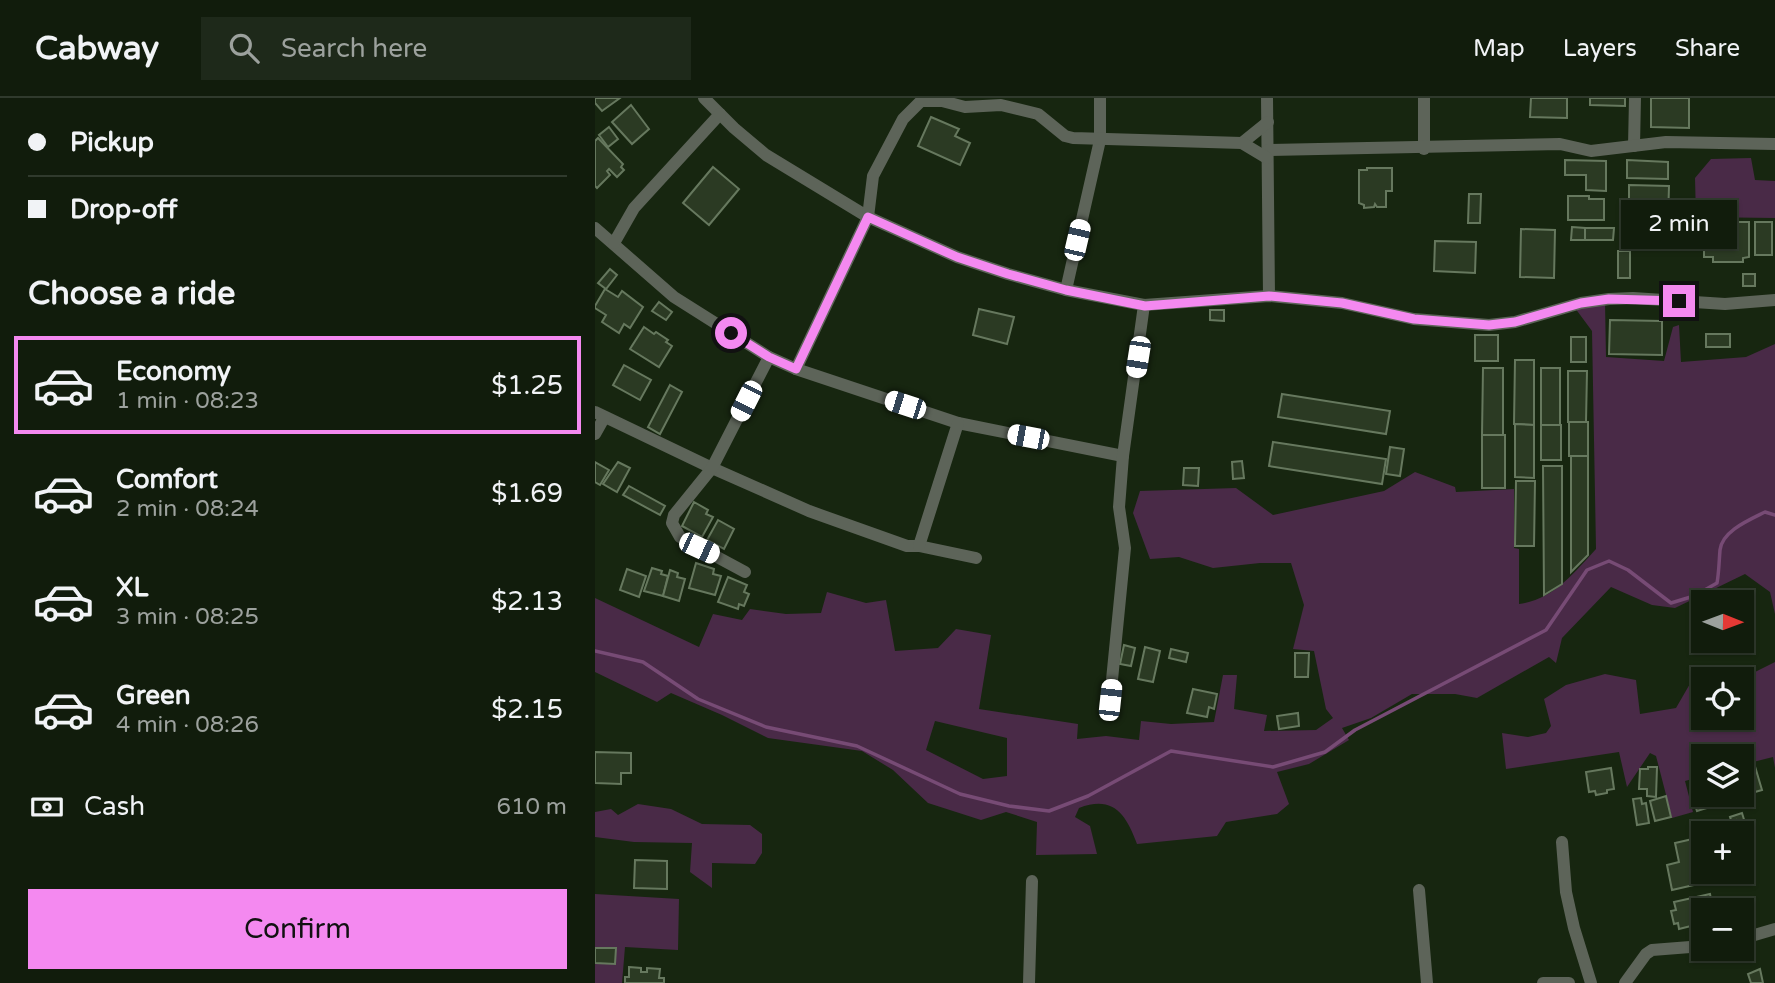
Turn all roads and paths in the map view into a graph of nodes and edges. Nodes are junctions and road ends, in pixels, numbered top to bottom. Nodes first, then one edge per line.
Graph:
1 (1100, 98) edge
2 (1268, 98) edge
3 (1424, 98) edge
4 (1635, 98) edge
5 (713, 104) edge
6 (1268, 122) junction
7 (1100, 140) junction
8 (1242, 143) junction
9 (1775, 144) edge
10 (1634, 146) junction
11 (1424, 149) junction
12 (1267, 154) junction
13 (868, 217) junction
14 (595, 228) edge
15 (614, 243) junction
16 (1066, 290) junction
17 (1269, 296) junction
18 (1775, 300) edge
19 (1145, 306) junction
20 (769, 357) junction
21 (796, 369) junction
22 (600, 415) edge
23 (958, 423) junction
24 (595, 434) edge
25 (1123, 456) junction
26 (712, 468) junction
27 (919, 546) junction
28 (976, 558) dead end
29 (745, 572) dead end
30 (1110, 700) dead end
31 (1562, 842) dead end
32 (1032, 881) dead end
33 (1419, 890) dead end
34 (1775, 929) edge
35 (1754, 935) edge
36 (1691, 947) edge
37 (1029, 983) edge
38 (1427, 983) edge
39 (1543, 983) edge
40 (1569, 983) edge
41 (1591, 983) edge
42 (1625, 983) edge

1 - 7 street
2 - 6 street
3 - 11 street
4 - 10 street
5 - 13 street
5 - 15 street
6 - 8 street
6 - 12 street
7 - 8 street
7 - 13 street
7 - 16 street
8 - 12 street
9 - 10 street
10 - 11 street
11 - 12 street
12 - 17 street
13 - 16 street
13 - 21 street
14 - 15 street
15 - 20 street
16 - 19 street
17 - 18 street
17 - 19 street
19 - 25 street
20 - 21 street
20 - 26 street
21 - 23 street
22 - 24 street
22 - 26 street
23 - 25 street
23 - 27 street
25 - 30 street
26 - 27 street
26 - 29 street
27 - 28 street
31 - 41 street
32 - 37 street
33 - 38 street
34 - 35 street
36 - 42 street
39 - 40 street

